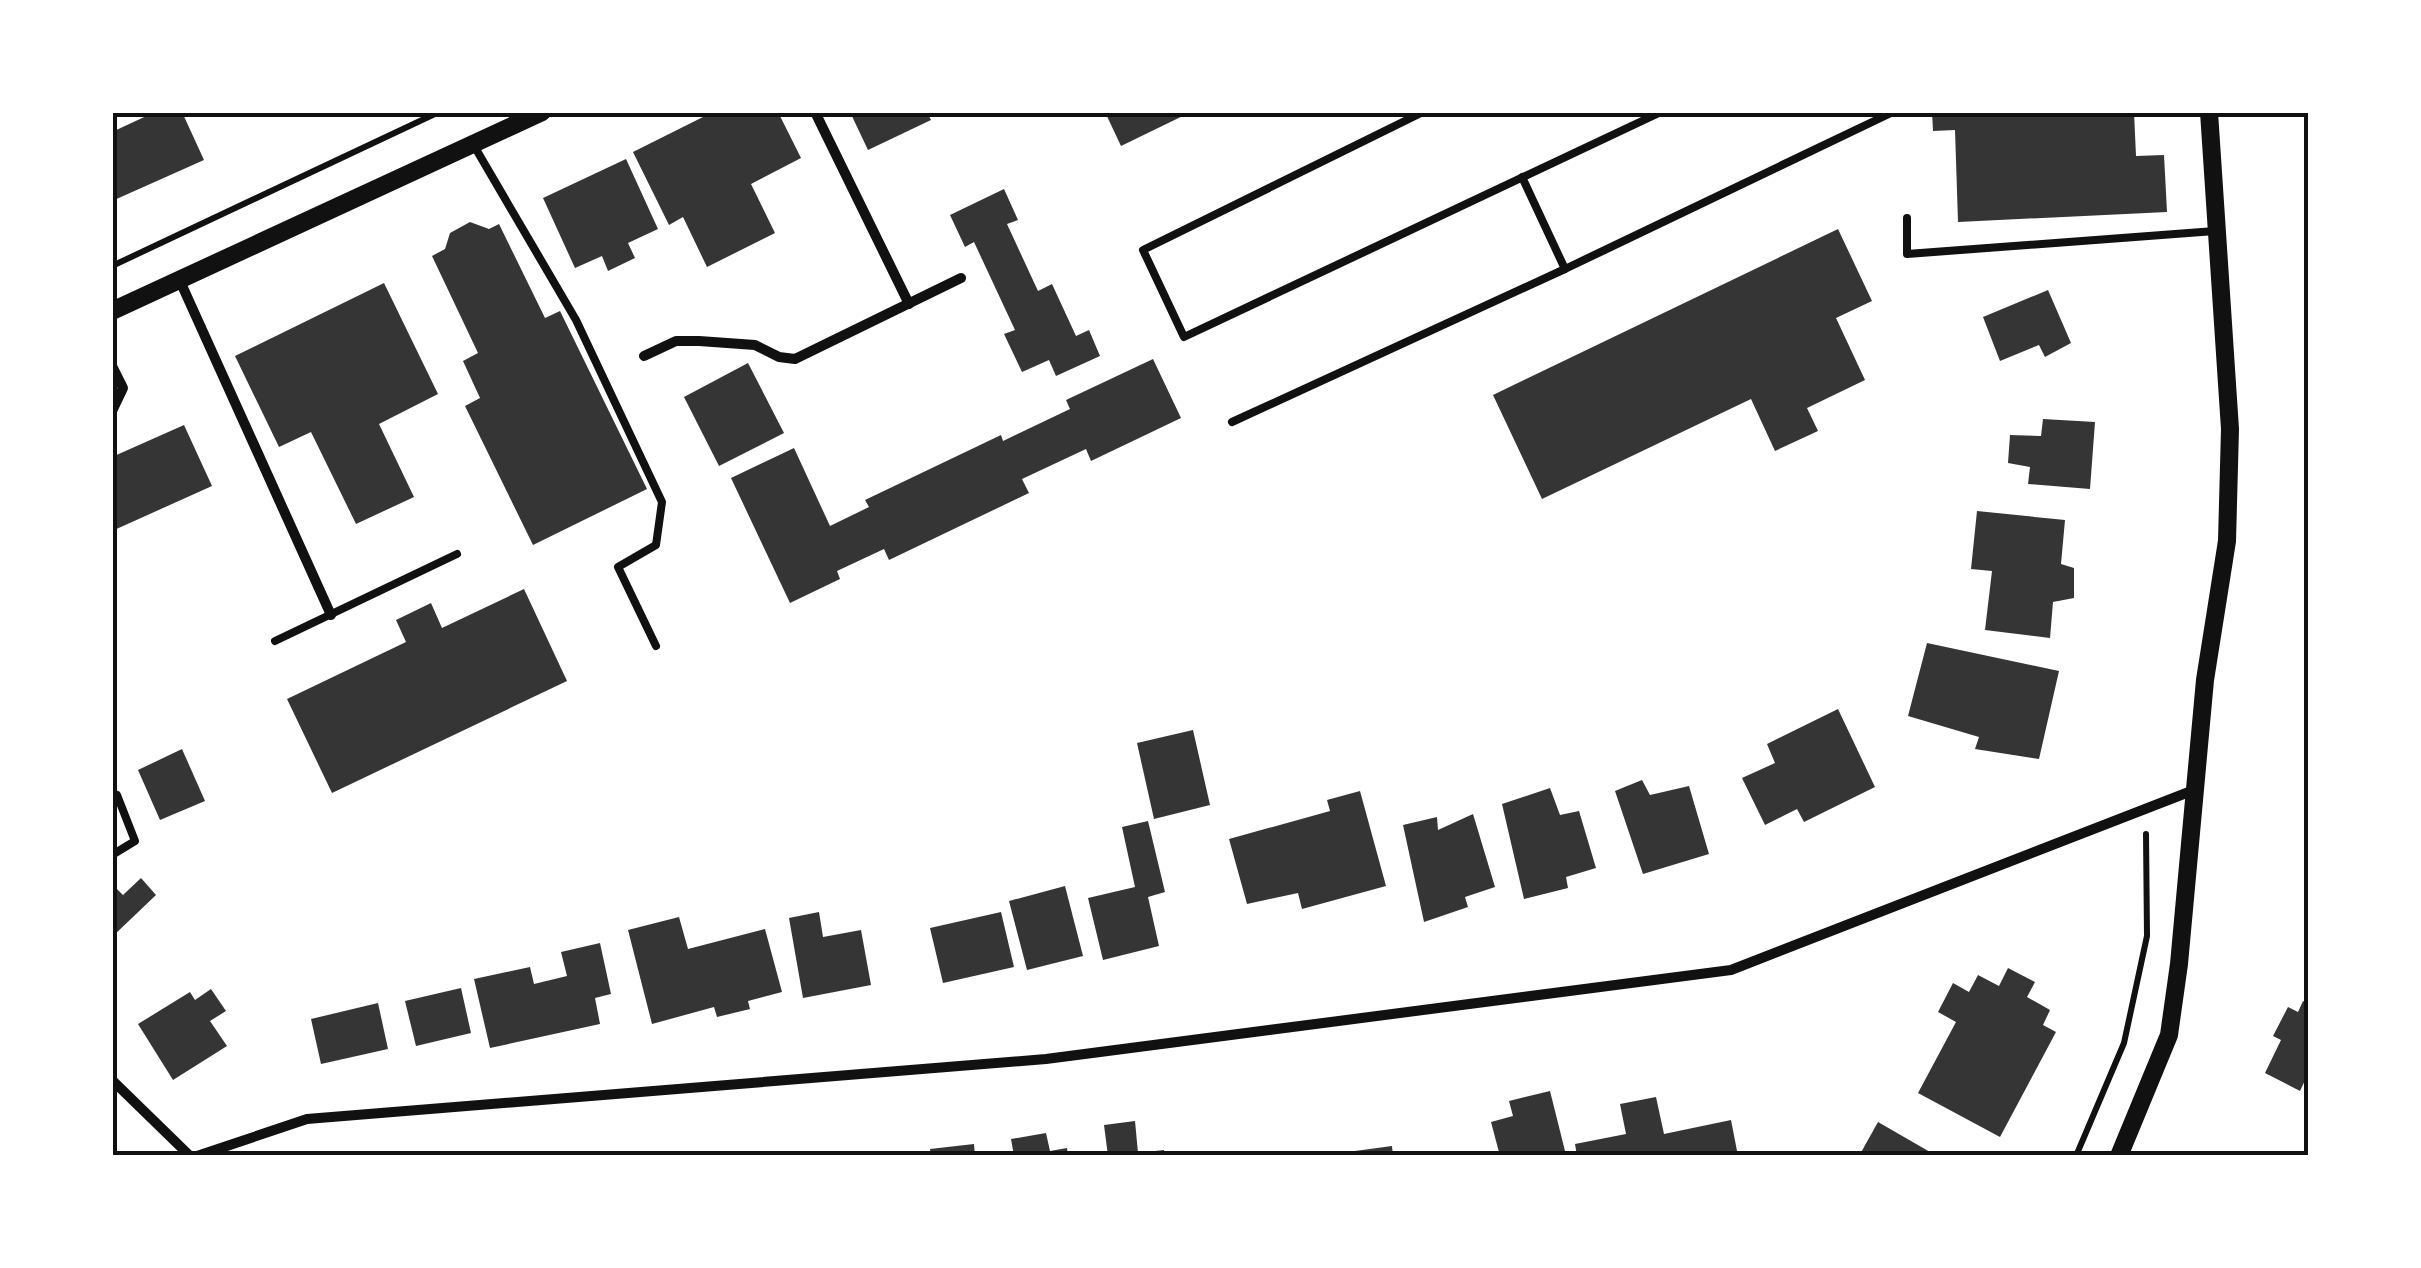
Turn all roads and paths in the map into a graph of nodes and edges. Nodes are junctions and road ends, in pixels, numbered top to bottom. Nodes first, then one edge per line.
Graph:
1 (439, 112) edge
2 (815, 112) edge
3 (1424, 112) edge
4 (1661, 112) edge
5 (1893, 112) edge
6 (2208, 112) edge
7 (536, 114) edge
8 (473, 144) junction
9 (1522, 178) junction
10 (1906, 218) dead end
11 (2215, 232) junction
12 (112, 266) edge
13 (1565, 268) junction
14 (961, 278) dead end
15 (180, 281) junction
16 (909, 304) junction
17 (112, 311) edge
18 (644, 356) dead end
19 (112, 366) edge
20 (112, 411) edge
21 (1232, 422) dead end
22 (457, 554) dead end
23 (330, 616) junction
24 (275, 641) dead end
25 (656, 646) dead end
26 (2194, 790) junction
27 (117, 795) dead end
28 (2145, 809) junction
29 (112, 854) edge
30 (112, 1080) edge
31 (194, 1156) edge
32 (2076, 1156) edge
33 (2119, 1156) edge

1 - 12 path
2 - 16 street
3 - 9 lane
4 - 9 lane
5 - 13 lane
6 - 11 street
7 - 8 street
8 - 15 street
8 - 25 lane
9 - 13 lane
10 - 11 lane
11 - 26 street
13 - 21 lane
14 - 16 street
15 - 17 street
15 - 23 street
16 - 18 street
19 - 20 street
22 - 23 lane
23 - 24 lane
26 - 28 street
26 - 33 street
27 - 29 lane
28 - 31 street
28 - 32 path
30 - 31 street

